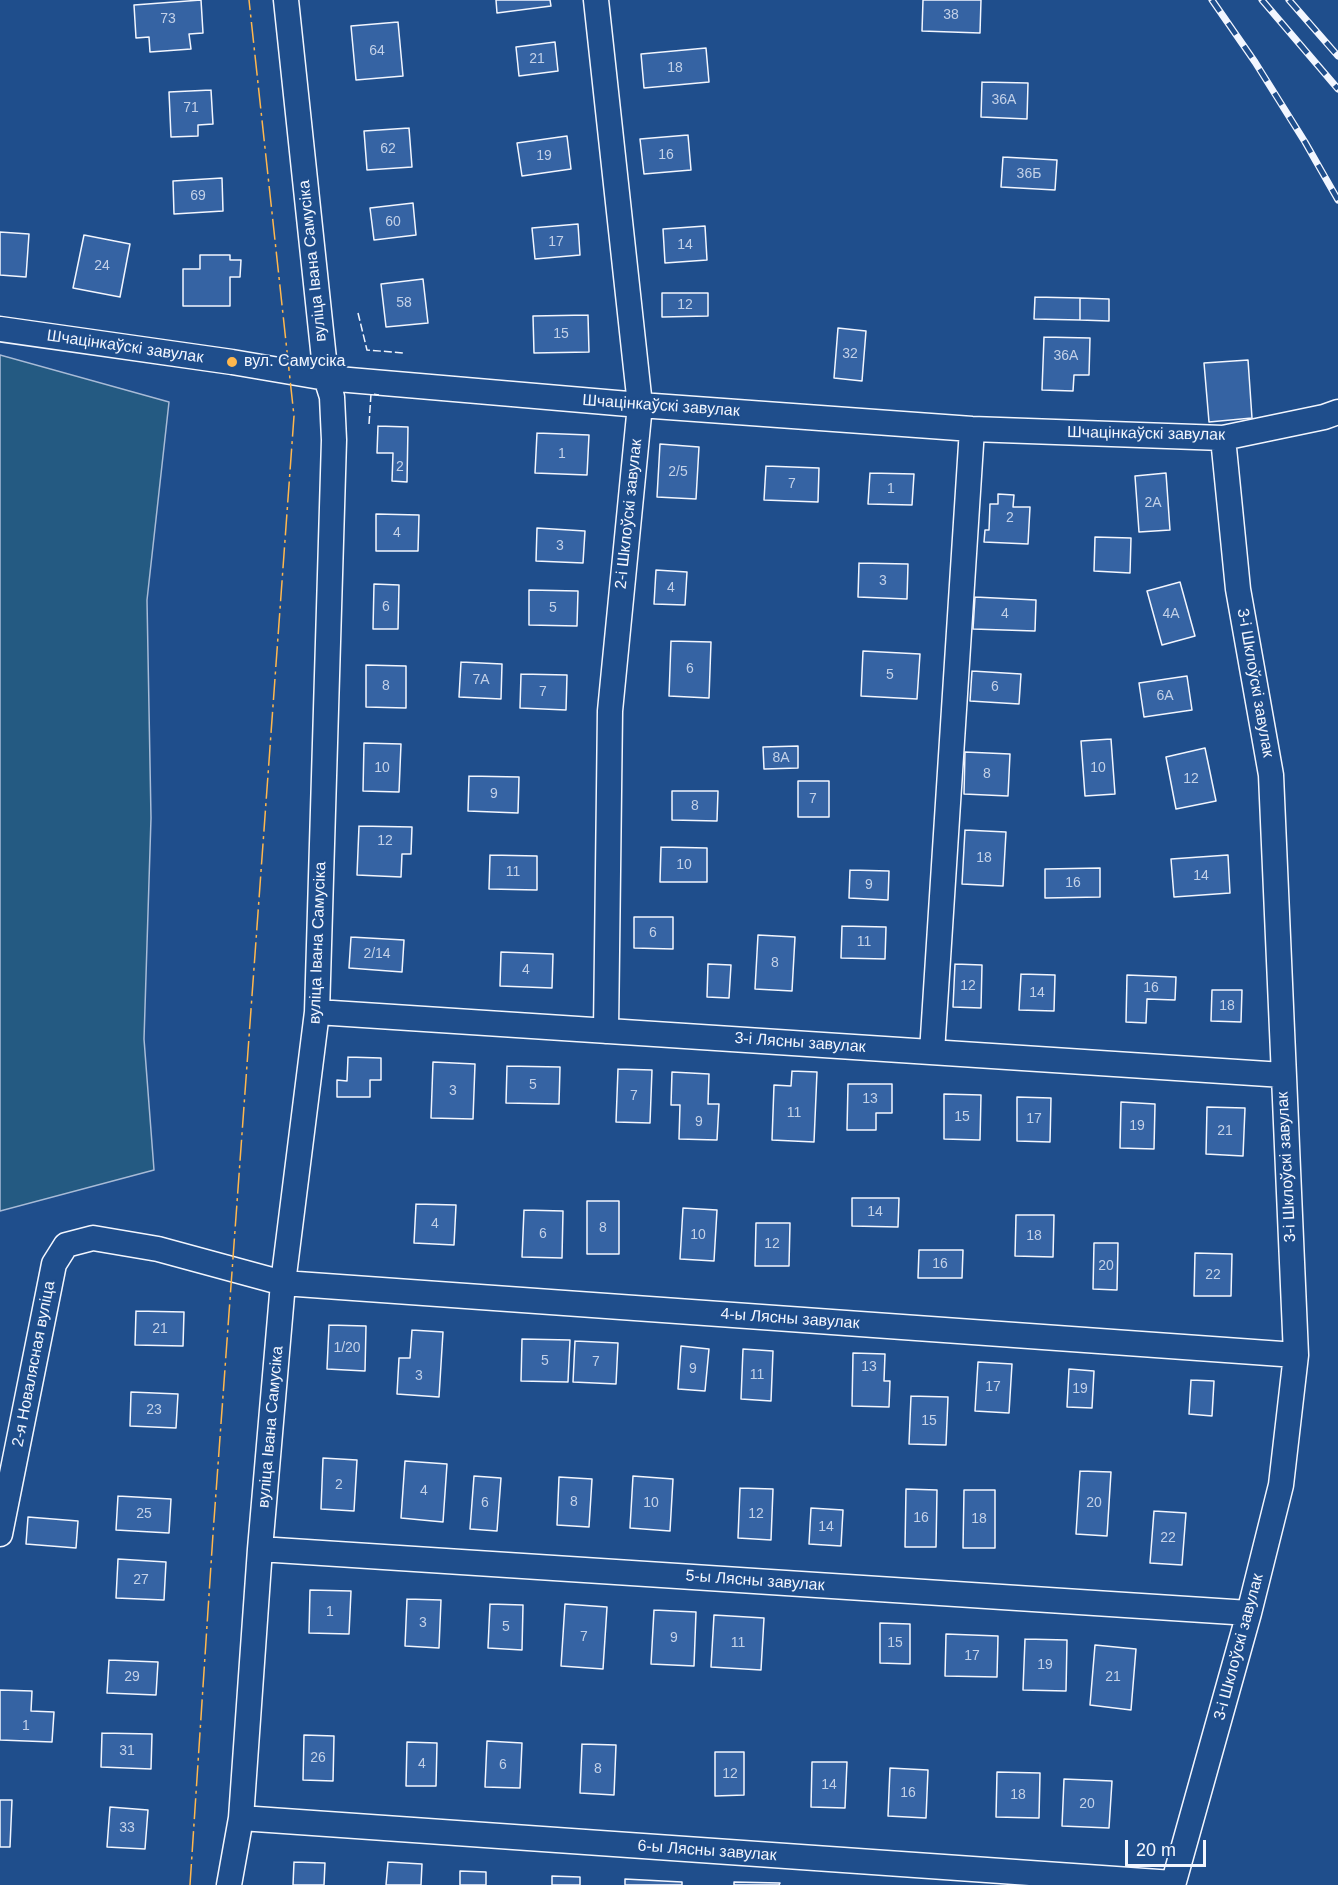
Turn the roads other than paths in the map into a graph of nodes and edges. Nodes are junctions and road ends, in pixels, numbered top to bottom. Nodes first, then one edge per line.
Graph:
1 (286, 0) edge
2 (596, 0) edge
3 (0, 330) edge
4 (326, 378) junction
5 (640, 405) junction
6 (1331, 414) edge
7 (972, 429) junction
8 (1223, 438) junction
9 (317, 1012) junction
10 (606, 1031) junction
11 (932, 1052) junction
12 (1283, 1075) junction
13 (54, 1264) joint
14 (283, 1283) junction
15 (1296, 1355) junction
16 (0, 1534) edge
17 (260, 1549) junction
18 (1249, 1613) junction
19 (241, 1818) junction
20 (1173, 1884) edge
21 (229, 1885) edge

1 - 4 street, вуліца Івана Самусіка
2 - 5 street, 2-і Шклоўскі завулак
3 - 4 street, Шчацінкаўскі завулак
4 - 5 street, Шчацінкаўскі завулак
4 - 9 street, вуліца Івана Самусіка
5 - 7 street, Шчацінкаўскі завулак
5 - 10 street, 2-і Шклоўскі завулак
6 - 8 street, Шчацінкаўскі завулак
7 - 8 street, Шчацінкаўскі завулак
7 - 11 street
8 - 12 street, 3-і Шклоўскі завулак
9 - 10 street, 3-і Лясны завулак
9 - 14 street, вуліца Івана Самусіка
10 - 11 street, 3-і Лясны завулак
11 - 12 street, 3-і Лясны завулак
12 - 15 street, 3-і Шклоўскі завулак
13 - 14 street, 4-ы Лясны завулак
13 - 16 street, 2-я Новалясная вуліца
14 - 15 street, 4-ы Лясны завулак
14 - 17 street, вуліца Івана Самусіка
15 - 18 street, 3-і Шклоўскі завулак
17 - 18 street, 5-ы Лясны завулак
17 - 19 street, вуліца Івана Самусіка
18 - 20 street, 3-і Шклоўскі завулак
19 - 20 street, 6-ы Лясны завулак
19 - 21 street, вуліца Івана Самусіка

